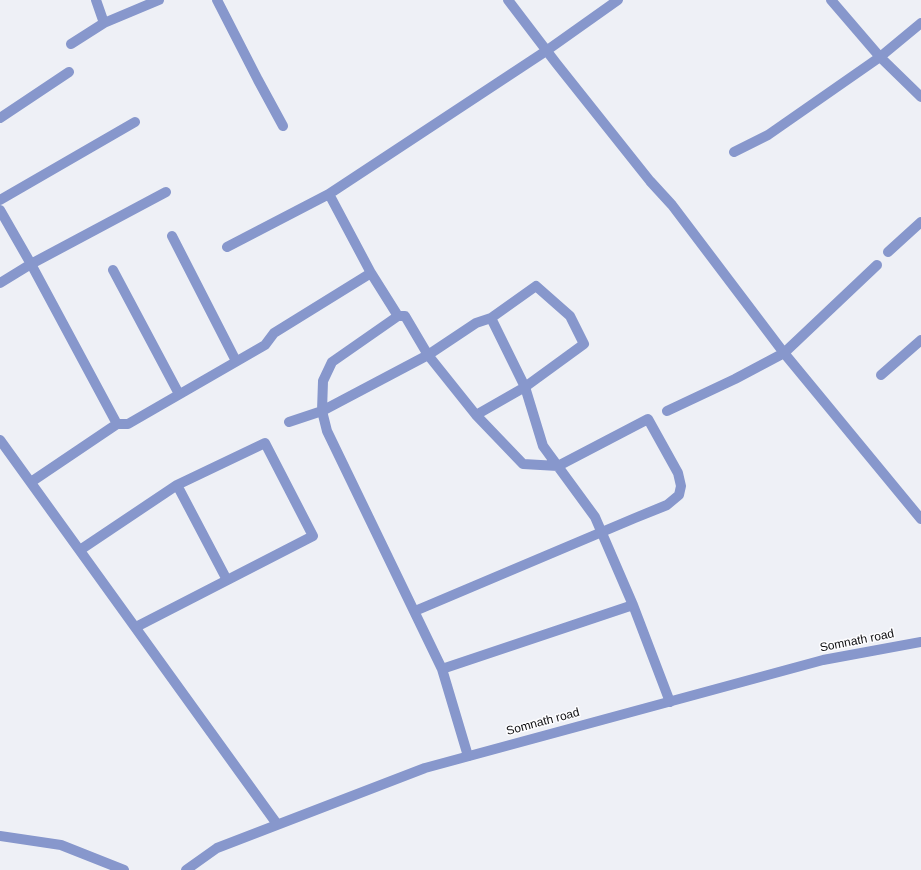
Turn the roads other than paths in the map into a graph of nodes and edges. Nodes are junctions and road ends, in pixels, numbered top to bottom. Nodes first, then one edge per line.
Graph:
1 (96, 0) edge
2 (159, 0) edge
3 (217, 0) edge
4 (508, 0) edge
5 (618, 0) edge
6 (835, 2) edge
7 (104, 23) junction
8 (921, 23) edge
9 (71, 44) dead end
10 (546, 51) junction
11 (880, 57) junction
12 (68, 72) dead end
13 (921, 97) edge
14 (0, 118) edge
15 (135, 122) dead end
16 (283, 126) dead end
17 (734, 152) dead end
18 (166, 192) dead end
19 (329, 194) junction
20 (0, 200) edge
21 (0, 210) edge
22 (921, 222) edge
23 (172, 236) dead end
24 (227, 248) dead end
25 (888, 252) dead end
26 (31, 264) junction
27 (877, 265) dead end
28 (113, 270) dead end
29 (371, 273) junction
30 (0, 283) edge
31 (398, 316) junction
32 (491, 318) junction
33 (921, 340) edge
34 (784, 353) junction
35 (428, 354) junction
36 (236, 361) junction
37 (881, 374) dead end
38 (524, 387) junction
39 (179, 394) junction
40 (322, 411) junction
41 (667, 411) dead end
42 (476, 415) junction
43 (289, 422) dead end
44 (118, 424) junction
45 (0, 440) edge
46 (558, 466) junction
47 (31, 482) junction
48 (176, 485) junction
49 (921, 519) edge
50 (601, 533) junction
51 (80, 550) junction
52 (227, 580) junction
53 (633, 605) junction
54 (415, 611) junction
55 (136, 627) junction
56 (921, 642) edge
57 (442, 669) junction
58 (670, 702) junction
59 (468, 756) junction
60 (277, 824) junction
61 (0, 836) edge
62 (124, 870) edge
63 (186, 870) edge

1 - 7 street
2 - 7 street
3 - 16 street
4 - 10 street
5 - 10 street
6 - 11 street
7 - 9 street
8 - 11 street
10 - 19 street
10 - 34 street
11 - 13 street
11 - 17 street
12 - 14 street
15 - 20 street
18 - 26 street
19 - 24 street
19 - 29 street
21 - 26 street
22 - 25 street
23 - 36 street
26 - 30 street
26 - 44 street
27 - 34 street
28 - 39 street
29 - 31 street
29 - 36 street
31 - 35 street
31 - 40 street
32 - 35 street
32 - 38 street
32 - 38 street
33 - 37 street
34 - 41 street
34 - 49 street
35 - 40 street
35 - 42 street
36 - 39 street
38 - 42 street
38 - 46 street
39 - 44 street
40 - 43 street
40 - 54 street
42 - 46 street
44 - 47 street
45 - 47 street
46 - 50 street
46 - 50 street
47 - 51 street
48 - 51 street
48 - 52 street
48 - 52 street
50 - 53 street
50 - 54 street
51 - 55 street
52 - 55 street
53 - 57 street
53 - 58 street
54 - 57 street
55 - 60 street
56 - 58 street, Somnath road
57 - 59 street
58 - 59 street, Somnath road
59 - 60 street, Somnath road
60 - 63 street, Somnath road
61 - 62 street

